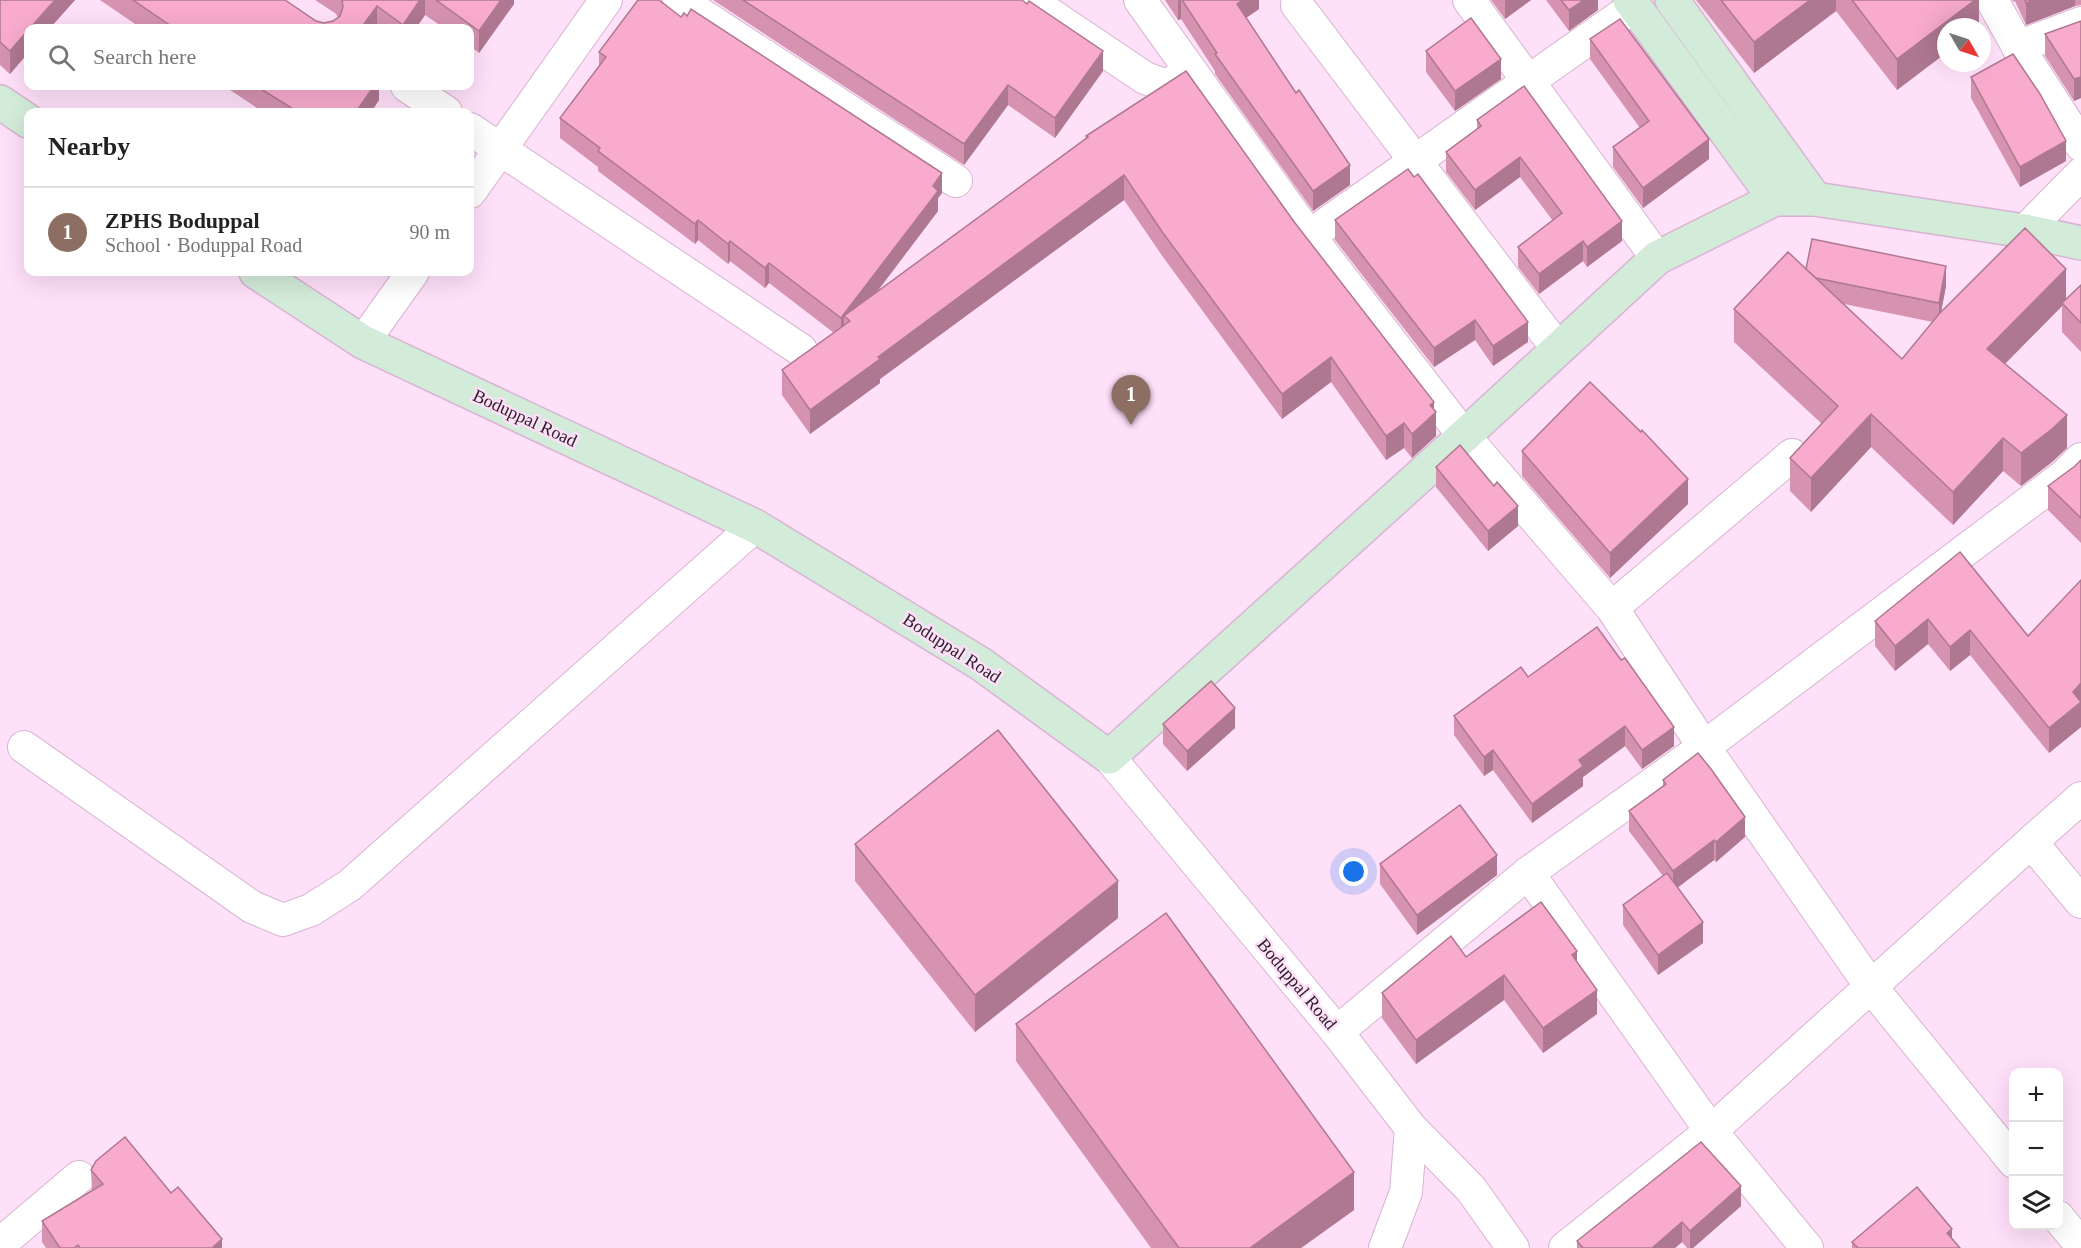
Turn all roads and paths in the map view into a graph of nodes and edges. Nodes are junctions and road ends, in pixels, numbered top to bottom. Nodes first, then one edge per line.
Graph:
1 (606, 0) edge
2 (679, 0) edge
3 (1029, 0) edge
4 (1140, 0) edge
5 (1469, 0) edge
6 (1672, 0) edge
7 (1992, 0) edge
8 (1633, 3) edge
9 (1297, 5) dead end
10 (2081, 23) edge
11 (2018, 47) junction
12 (1190, 71) junction
13 (1528, 81) junction
14 (413, 90) edge
15 (0, 102) edge
16 (440, 108) edge
17 (24, 118) edge
18 (474, 132) edge
19 (2081, 145) edge
20 (500, 150) junction
21 (1414, 161) junction
22 (2081, 174) edge
23 (956, 181) dead end
24 (474, 186) edge
25 (1775, 199) junction
26 (1815, 199) junction
27 (2025, 231) junction
28 (1309, 236) junction
29 (2081, 243) edge
30 (1657, 258) junction
31 (262, 276) edge
32 (410, 276) edge
33 (363, 342) junction
34 (1558, 349) junction
35 (801, 350) dead end
36 (1464, 436) junction
37 (1792, 455) edge
38 (2081, 459) edge
39 (755, 526) junction
40 (1612, 608) junction
41 (24, 747) dead end
42 (1704, 747) junction
43 (1109, 757) junction
44 (2081, 798) edge
45 (2031, 842) junction
46 (1528, 873) junction
47 (2081, 902) edge
48 (1872, 988) junction
49 (1337, 1032) junction
50 (1411, 1128) junction
51 (1711, 1131) junction
52 (2009, 1157) edge
53 (79, 1177) dead end
54 (2063, 1223) edge
55 (2081, 1245) edge
56 (0, 1246) edge
57 (1385, 1248) edge
58 (1513, 1248) edge
59 (1564, 1248) edge
60 (1807, 1248) edge

1 - 20 street
2 - 23 street
3 - 12 street
4 - 12 street
5 - 13 street
6 - 26 street
7 - 11 street
8 - 13 street
8 - 25 street
9 - 21 street
10 - 11 street
11 - 19 street
12 - 28 street
13 - 21 street
13 - 30 street
14 - 16 street
15 - 17 street
18 - 20 street
20 - 24 street
20 - 35 street
21 - 28 street
21 - 34 street
22 - 27 street
25 - 26 street
25 - 30 street
26 - 27 street
27 - 29 street
28 - 36 street
30 - 34 street
31 - 33 street, Boduppal Road
32 - 33 street
33 - 39 street, Boduppal Road
34 - 36 street
36 - 40 street
36 - 43 street
37 - 40 street
38 - 42 street
39 - 41 street
39 - 43 street, Boduppal Road
40 - 42 street
42 - 46 street
42 - 48 street
43 - 49 street, Boduppal Road
44 - 45 street
45 - 47 street
45 - 48 street
46 - 49 street
46 - 51 street
48 - 51 street
48 - 52 street
49 - 50 street, Boduppal Road
50 - 57 street
50 - 58 street, Boduppal Road
51 - 59 street
51 - 60 street
53 - 56 street
54 - 55 street

